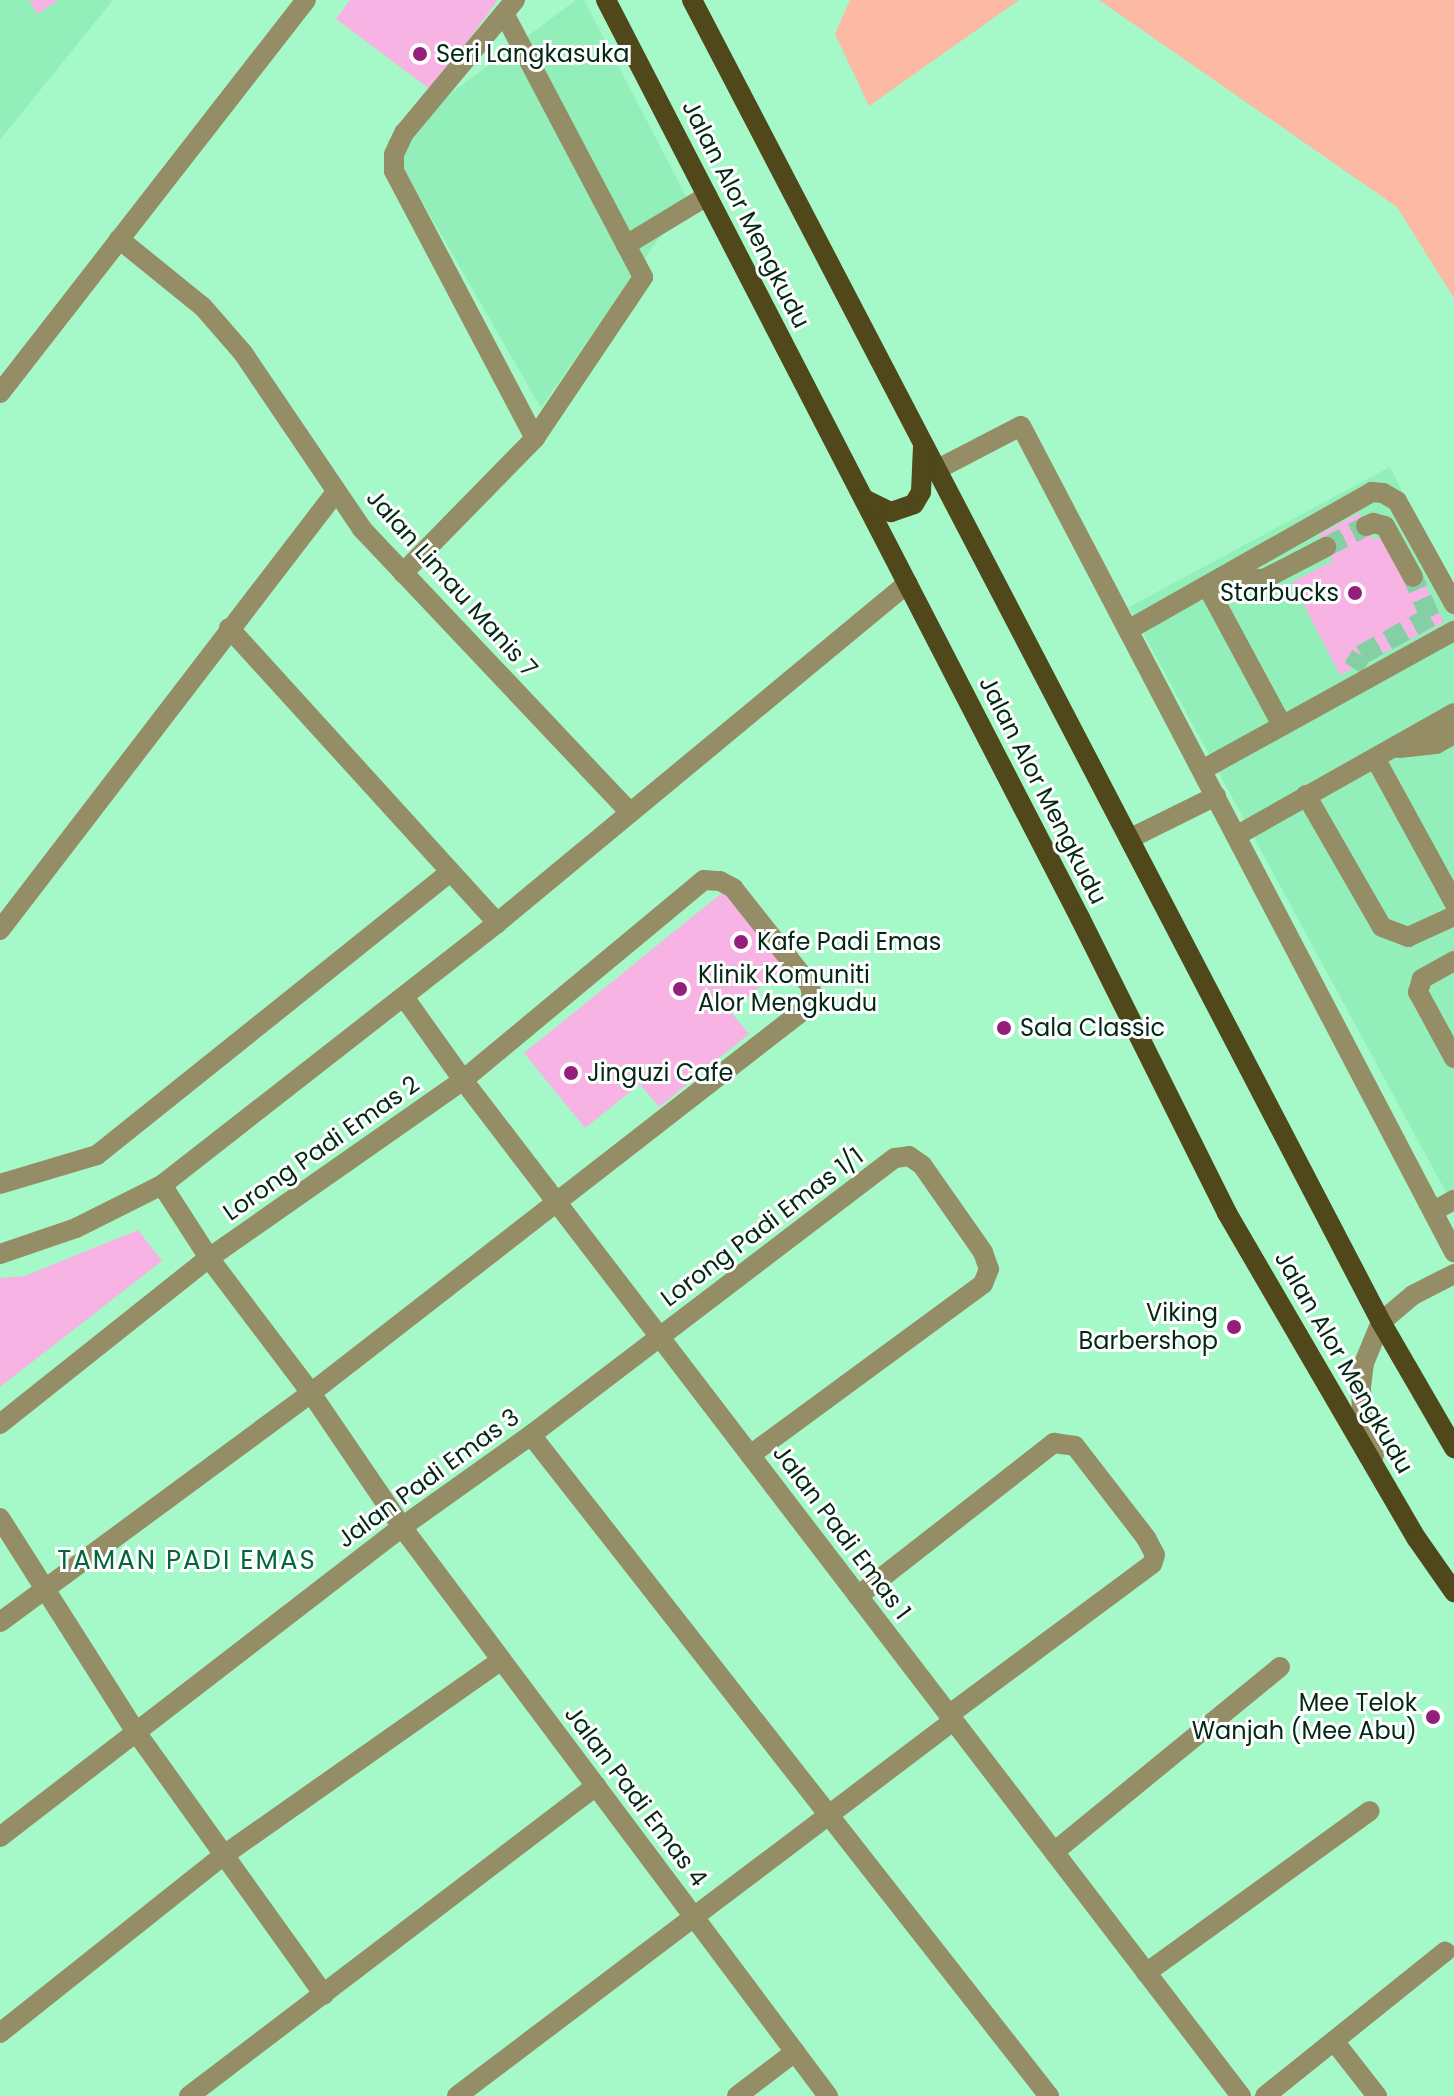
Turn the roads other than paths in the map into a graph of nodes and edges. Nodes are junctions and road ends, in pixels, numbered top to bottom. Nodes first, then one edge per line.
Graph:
1 (306, 0) edge
2 (606, 0) edge
3 (692, 0) edge
4 (510, 7) edge
5 (707, 196) junction
6 (119, 239) junction
7 (626, 245) junction
8 (0, 393) edge
9 (535, 438) junction
10 (923, 446) junction
11 (938, 469) junction
12 (336, 492) junction
13 (864, 499) junction
14 (1366, 526) dead end
15 (1326, 547) tunnel mouth
16 (403, 573) junction
17 (1413, 577) tunnel mouth
18 (1214, 582) junction
19 (908, 583) junction
20 (1454, 604) edge
21 (229, 628) junction
22 (1128, 630) junction
23 (1454, 631) edge
24 (1353, 668) tunnel mouth
25 (1347, 689) junction
26 (1454, 713) edge
27 (1282, 725) junction
28 (1454, 734) edge
29 (1383, 753) junction
30 (1202, 770) junction
31 (1306, 795) junction
32 (1216, 796) junction
33 (630, 812) junction
34 (1236, 836) junction
35 (1131, 838) junction
36 (449, 873) junction
37 (1454, 902) edge
38 (1454, 916) edge
39 (497, 923) junction
40 (0, 930) edge
41 (1454, 961) edge
42 (404, 997) junction
43 (1454, 1058) edge
44 (463, 1080) junction
45 (0, 1184) edge
46 (162, 1185) junction
47 (555, 1200) junction
48 (1454, 1200) edge
49 (1434, 1211) junction
50 (1454, 1252) edge
51 (0, 1254) edge
52 (209, 1258) junction
53 (1454, 1274) edge
54 (1381, 1322) junction
55 (660, 1337) junction
56 (311, 1393) junction
57 (0, 1424) edge
58 (531, 1435) junction
59 (1454, 1448) edge
60 (750, 1455) junction
61 (1385, 1485) junction
62 (0, 1518) edge
63 (402, 1527) junction
64 (46, 1587) junction
65 (1454, 1592) edge
66 (858, 1596) junction
67 (0, 1622) edge
68 (501, 1660) junction
69 (1280, 1667) dead end
70 (951, 1718) junction
71 (136, 1732) junction
72 (596, 1786) junction
73 (1370, 1811) dead end
74 (827, 1814) junction
75 (0, 1837) edge
76 (1054, 1852) junction
77 (224, 1855) junction
78 (694, 1918) junction
79 (1445, 1952) dead end
80 (1146, 1973) junction
81 (324, 1995) junction
82 (0, 2033) edge
83 (1334, 2041) junction
84 (795, 2052) junction
85 (189, 2096) edge
86 (457, 2096) edge
87 (737, 2096) edge
88 (828, 2096) edge
89 (1049, 2096) edge
90 (1241, 2096) edge
91 (1265, 2096) edge
92 (1377, 2096) edge

1 - 6 street
2 - 5 main road, Jalan Alor Mengkudu
3 - 10 main road, Jalan Alor Mengkudu
4 - 7 street
4 - 9 street
5 - 7 street
5 - 13 main road, Jalan Alor Mengkudu
6 - 8 street
6 - 12 street, Jalan Limau Manis 7
7 - 9 street
9 - 16 street
10 - 11 main road, Jalan Alor Mengkudu
10 - 13 main road
11 - 22 street
11 - 35 main road, Jalan Alor Mengkudu
12 - 16 street, Jalan Limau Manis 7
12 - 21 street
13 - 19 main road, Jalan Alor Mengkudu
14 - 17 street
15 - 18 street
16 - 33 street, Jalan Limau Manis 7
18 - 20 street
18 - 22 street
18 - 27 street
19 - 33 street
19 - 61 main road, Jalan Alor Mengkudu
21 - 36 street
21 - 40 street
22 - 30 street
23 - 25 street
24 - 25 street
25 - 27 street
26 - 29 street
27 - 30 street
28 - 29 street
29 - 31 street
29 - 37 street
30 - 32 street
31 - 34 street
31 - 38 street
32 - 34 street
32 - 35 street
33 - 39 street
34 - 49 street
35 - 54 main road, Jalan Alor Mengkudu
36 - 39 street
36 - 45 street
39 - 42 street
41 - 43 street
42 - 44 street, Jalan Padi Emas 1
42 - 46 street
44 - 47 street, Jalan Padi Emas 1
44 - 47 street, Lorong Padi Emas 2
44 - 52 street, Lorong Padi Emas 2
46 - 51 street
46 - 52 street, Jalan Padi Emas 4
47 - 55 street, Jalan Padi Emas 1
47 - 56 street
48 - 49 street
49 - 50 street
52 - 56 street, Jalan Padi Emas 4
52 - 57 street, Lorong Padi Emas 2
53 - 54 street
54 - 59 main road, Jalan Alor Mengkudu
54 - 61 street
55 - 58 street, Jalan Padi Emas 3
55 - 60 street, Jalan Padi Emas 1
55 - 60 street, Lorong Padi Emas 1/1
56 - 63 street, Jalan Padi Emas 4
56 - 64 street
58 - 63 street, Jalan Padi Emas 3
58 - 74 street
60 - 66 street, Jalan Padi Emas 1
61 - 65 main road, Jalan Alor Mengkudu
62 - 64 street
63 - 68 street, Jalan Padi Emas 4
63 - 71 street, Jalan Padi Emas 3
64 - 67 street
64 - 71 street
66 - 70 street, Jalan Padi Emas 1
66 - 70 street
68 - 72 street, Jalan Padi Emas 4
68 - 77 street
69 - 76 street
70 - 74 street
70 - 76 street, Jalan Padi Emas 1
71 - 75 street, Jalan Padi Emas 3
71 - 77 street
72 - 78 street, Jalan Padi Emas 4
72 - 81 street
73 - 80 street
74 - 78 street
74 - 89 street
76 - 80 street, Jalan Padi Emas 1
77 - 81 street
77 - 82 street
78 - 84 street, Jalan Padi Emas 4
78 - 86 street
79 - 83 street
80 - 90 street, Jalan Padi Emas 1
81 - 85 street
83 - 91 street
83 - 92 street
84 - 87 street
84 - 88 street, Jalan Padi Emas 4

